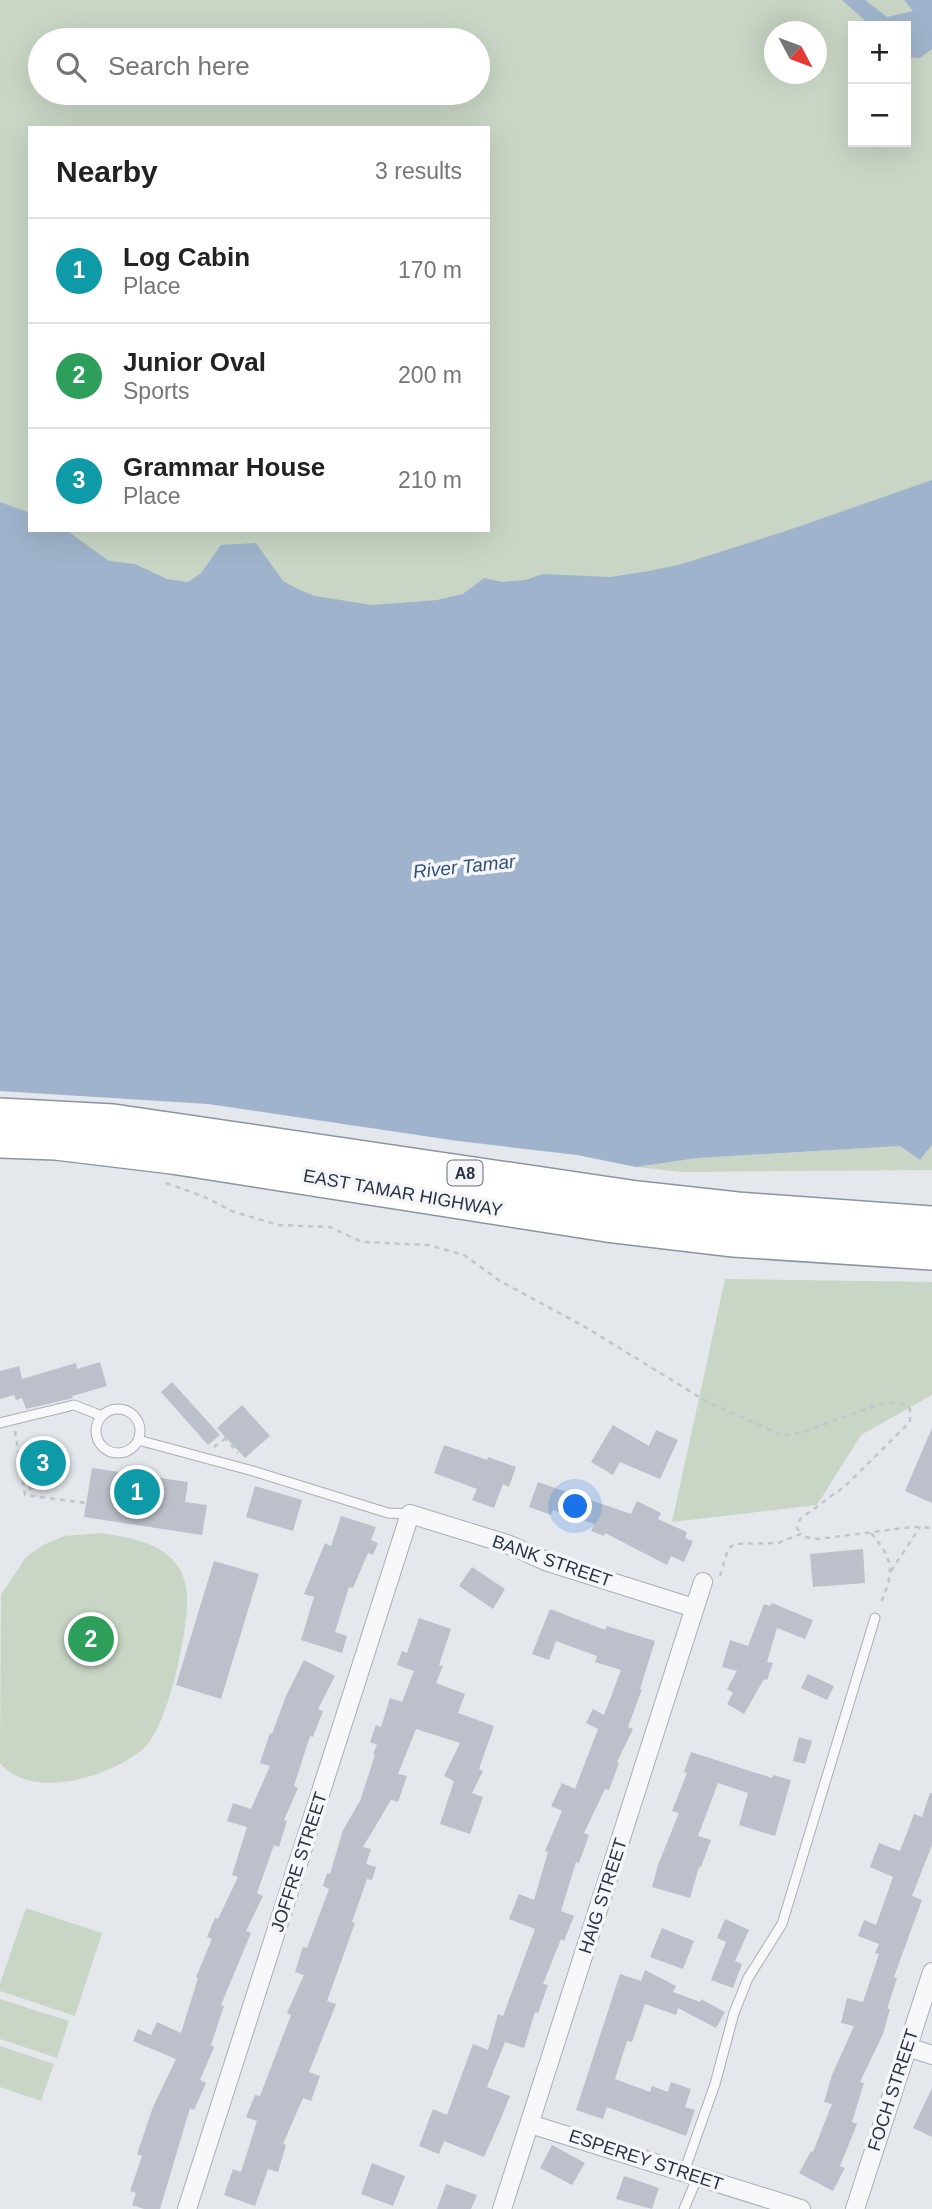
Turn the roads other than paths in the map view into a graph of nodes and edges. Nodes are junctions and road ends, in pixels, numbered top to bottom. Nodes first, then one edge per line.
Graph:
1 (0, 1115) edge
2 (0, 1141) edge
3 (932, 1223) edge
4 (932, 1253) edge
5 (102, 1416) junction
6 (0, 1423) edge
7 (138, 1440) junction
8 (410, 1514) junction
9 (710, 1585) road end
10 (694, 1608) junction
11 (875, 1618) road end
12 (932, 1972) edge
13 (908, 2047) junction
14 (932, 2055) edge
15 (530, 2124) junction
16 (691, 2174) junction
17 (187, 2209) edge
18 (502, 2209) edge
19 (684, 2209) edge
20 (801, 2209) edge
21 (855, 2209) edge

1 - 3 highway, EAST TAMAR HIGHWAY / A8
2 - 4 highway, EAST TAMAR HIGHWAY / A8
5 - 6 lane
5 - 7 lane
5 - 7 lane
7 - 8 lane
8 - 10 street, BANK STREET
8 - 17 street, JOFFRE STREET
9 - 10 street, HAIG STREET
10 - 15 street, HAIG STREET
11 - 16 lane
12 - 13 street, FOCH STREET
13 - 14 street
13 - 21 street, FOCH STREET
15 - 16 street, ESPEREY STREET
15 - 18 street, HAIG STREET
16 - 19 lane
16 - 20 street, ESPEREY STREET

